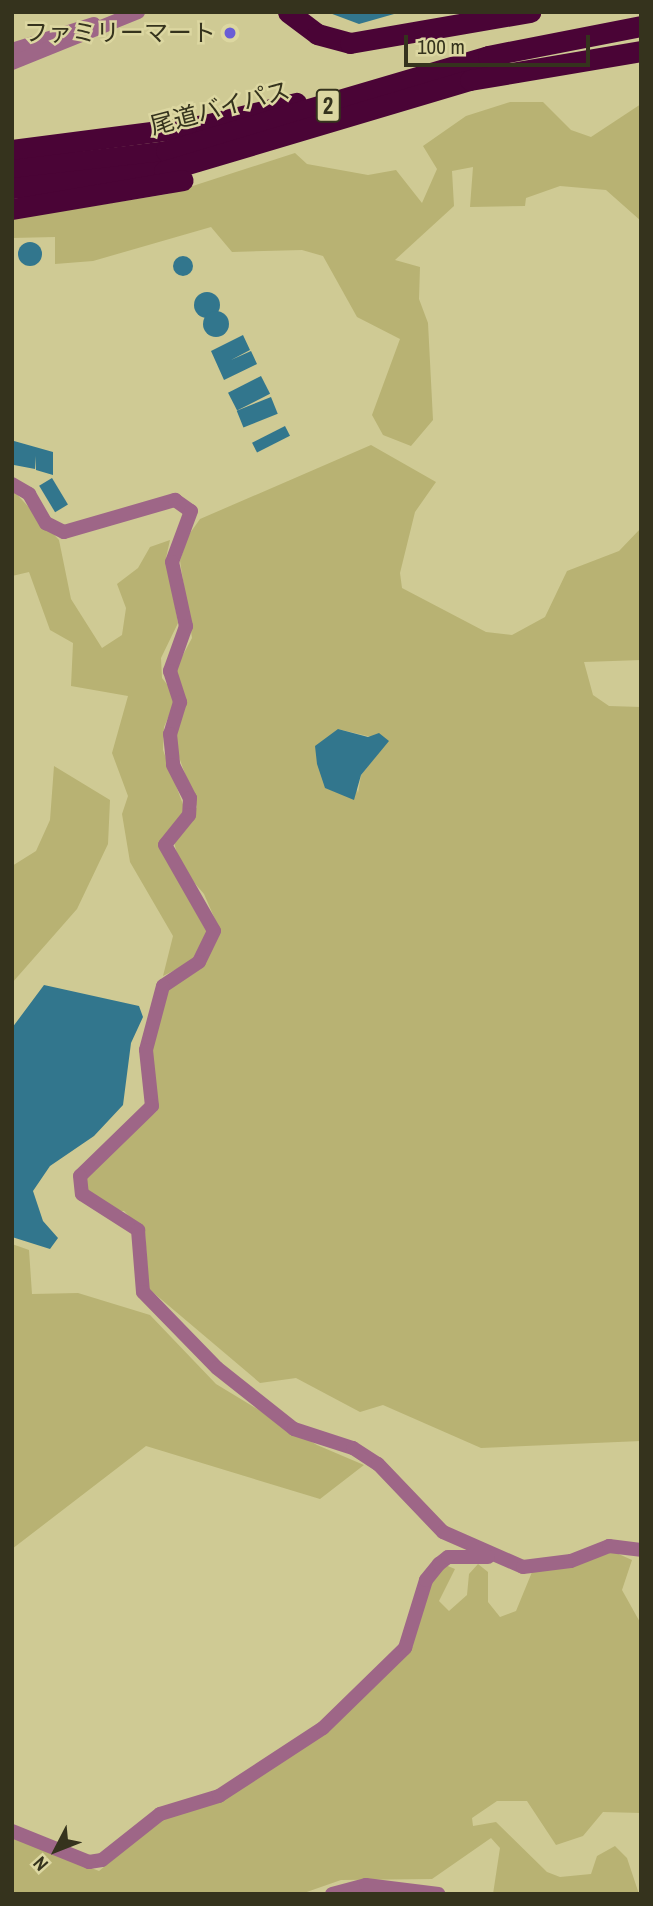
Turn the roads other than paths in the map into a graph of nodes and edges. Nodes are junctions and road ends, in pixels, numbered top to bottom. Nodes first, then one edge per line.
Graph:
1 (138, 12) edge
2 (288, 12) edge
3 (530, 12) edge
4 (641, 23) edge
5 (12, 50) edge
6 (641, 51) edge
7 (12, 63) edge
8 (419, 96) junction
9 (12, 150) edge
10 (12, 170) edge
11 (12, 188) edge
12 (12, 209) edge
13 (12, 484) edge
14 (641, 1550) edge
15 (488, 1557) junction
16 (12, 1831) edge
17 (332, 1894) edge
18 (438, 1894) edge

1 - 5 street
1 - 7 street
2 - 3 highway
4 - 9 highway
4 - 10 highway, 尾道バイパス / 2
6 - 8 highway, 尾道バイパス / 2
8 - 11 highway, 尾道バイパス / 2
8 - 12 highway
13 - 15 street
14 - 15 street
15 - 16 street
17 - 18 street

